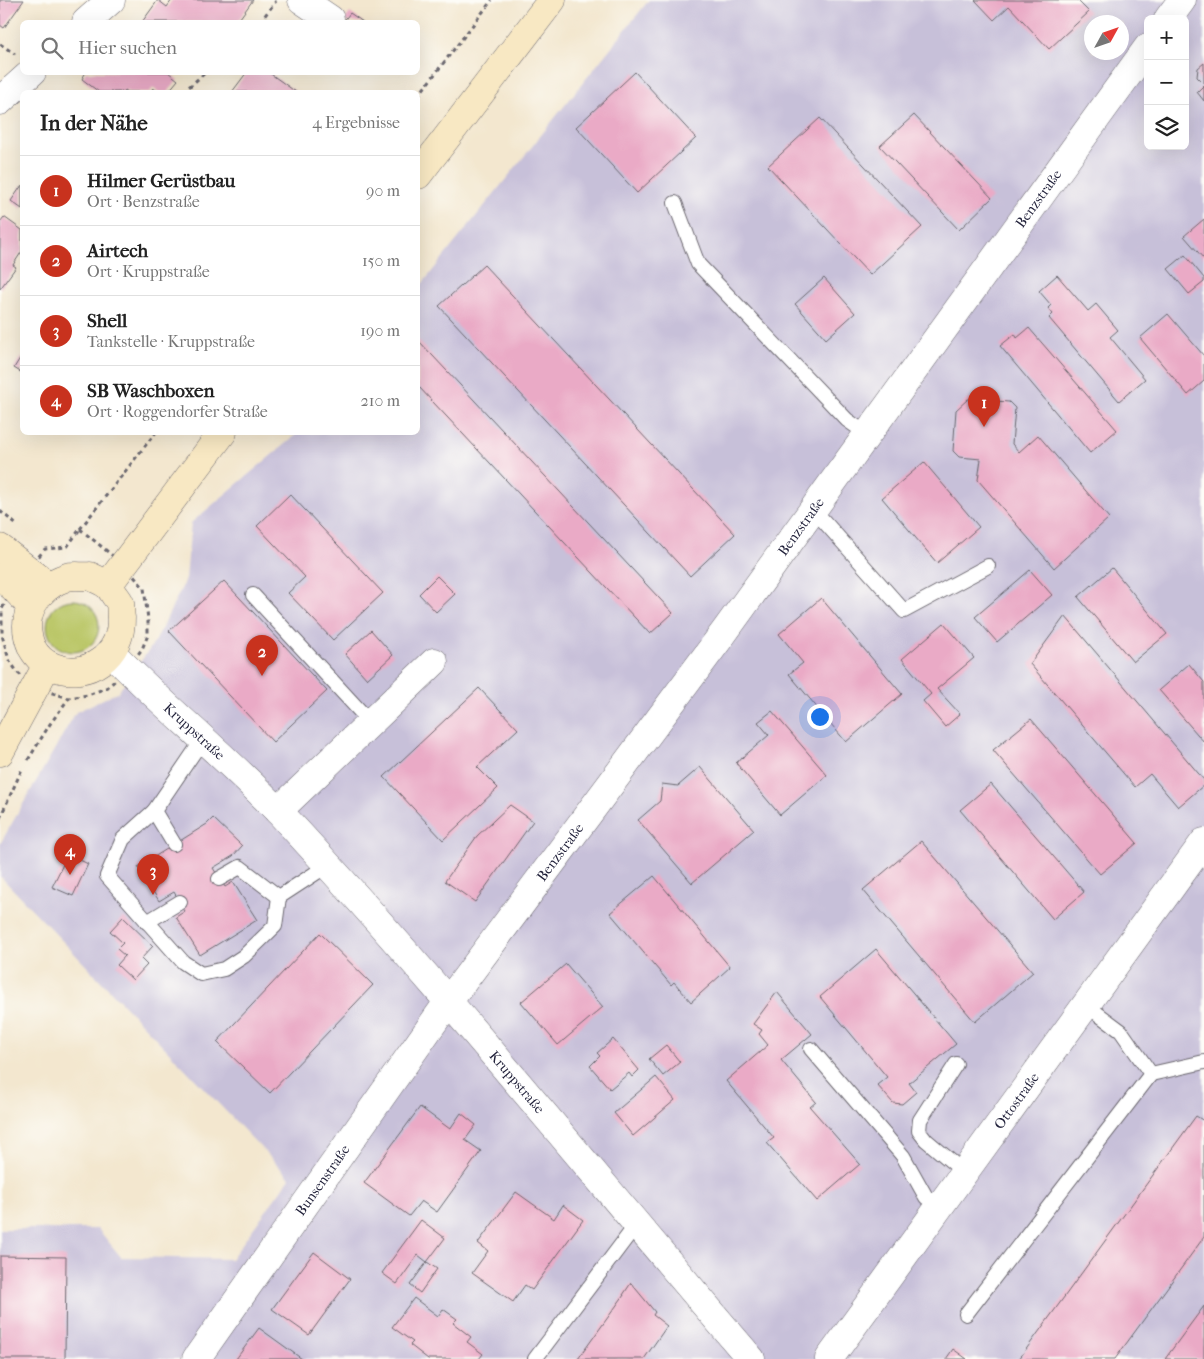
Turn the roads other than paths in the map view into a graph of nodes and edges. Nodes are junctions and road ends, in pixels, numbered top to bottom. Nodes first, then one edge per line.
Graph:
1 (110, 0) edge
2 (302, 0) edge
3 (552, 0) edge
4 (1182, 0) edge
5 (1171, 15) edge
6 (330, 19) dead end
7 (88, 20) edge
8 (1144, 53) edge
9 (28, 82) edge
10 (0, 101) edge
11 (420, 172) edge
12 (675, 203) dead end
13 (867, 434) junction
14 (221, 435) edge
15 (813, 509) junction
16 (0, 548) edge
17 (988, 566) dead end
18 (116, 575) junction
19 (18, 585) edge
20 (253, 595) dead end
21 (119, 660) junction
22 (434, 662) dead end
23 (42, 676) junction
24 (370, 723) junction
25 (203, 739) junction
26 (0, 752) edge
27 (154, 811) junction
28 (278, 811) junction
29 (1204, 842) edge
30 (174, 844) dead end
31 (328, 865) junction
32 (220, 879) dead end
33 (279, 898) junction
34 (180, 902) dead end
35 (148, 922) junction
36 (448, 1002) junction
37 (1086, 1005) junction
38 (811, 1049) dead end
39 (1204, 1062) edge
40 (956, 1064) dead end
41 (1151, 1074) junction
42 (965, 1173) junction
43 (938, 1207) junction
44 (636, 1225) junction
45 (966, 1314) dead end
46 (196, 1359) edge
47 (535, 1359) edge
48 (751, 1359) edge
49 (829, 1359) edge

1 - 7 street
2 - 6 street
3 - 11 main road
4 - 5 street
8 - 13 street, Benzstraße
9 - 10 street
12 - 13 lane
13 - 15 street, Benzstraße
14 - 18 main road
15 - 17 lane
15 - 36 street, Benzstraße
16 - 19 main road
18 - 19 main road
18 - 21 main road
19 - 23 main road
20 - 24 lane
21 - 23 main road
21 - 25 street, Kruppstraße
22 - 24 street
23 - 26 main road
24 - 28 street
25 - 27 lane
25 - 28 street, Kruppstraße
27 - 30 lane
27 - 35 lane
28 - 31 street, Kruppstraße
29 - 37 street, Ottostraße
31 - 33 lane
31 - 36 street, Kruppstraße
32 - 33 lane
33 - 35 lane
34 - 35 lane
36 - 44 street, Kruppstraße
36 - 46 street, Bunsenstraße
37 - 41 lane
37 - 42 street, Ottostraße
38 - 43 lane
39 - 41 lane
40 - 42 lane
41 - 45 lane
42 - 43 street, Ottostraße
43 - 49 street, Ottostraße
44 - 47 lane
44 - 48 street, Kruppstraße

